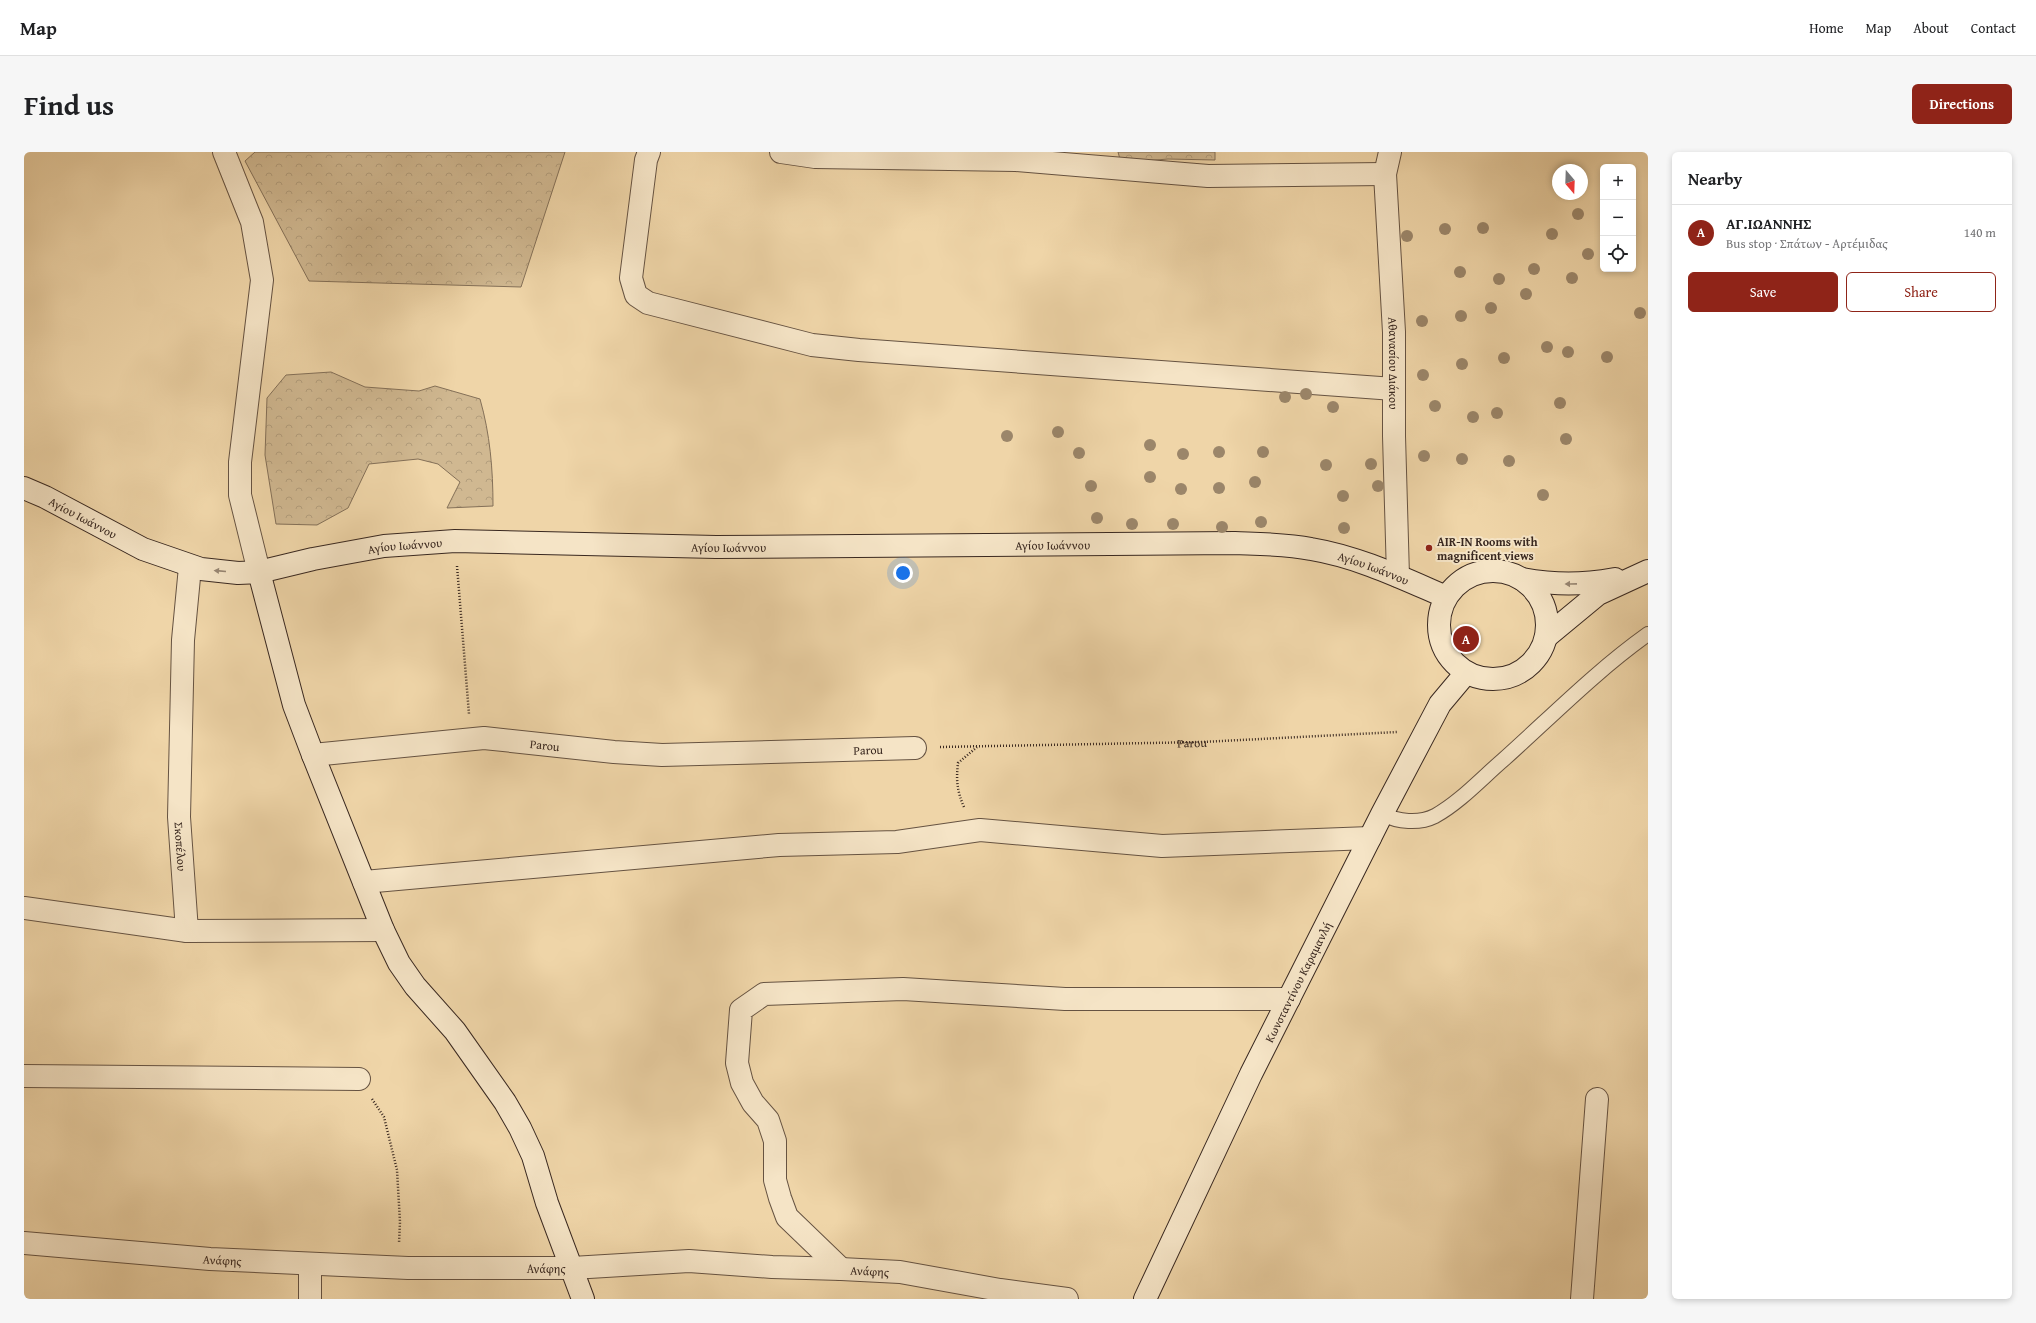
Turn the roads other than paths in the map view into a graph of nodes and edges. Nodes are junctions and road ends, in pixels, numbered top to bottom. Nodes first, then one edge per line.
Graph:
1 (224, 152) edge
2 (649, 152) edge
3 (782, 152) edge
4 (1390, 152) edge
5 (1385, 174) junction
6 (1394, 389) junction
7 (24, 488) edge
8 (190, 566) junction
9 (259, 572) junction
10 (1643, 573) edge
11 (1398, 576) junction
12 (1522, 580) junction
13 (1446, 597) junction
14 (1648, 634) edge
15 (1546, 637) junction
16 (1466, 673) junction
17 (915, 748) road end
18 (313, 755) junction
19 (1382, 814) junction
20 (1370, 838) junction
21 (364, 882) junction
22 (24, 908) edge
23 (383, 930) junction
24 (187, 931) junction
25 (1288, 999) junction
26 (24, 1076) edge
27 (359, 1079) road end
28 (1597, 1099) dead end
29 (24, 1243) edge
30 (310, 1265) junction
31 (572, 1268) junction
32 (841, 1268) junction
33 (310, 1299) edge
34 (584, 1299) edge
35 (1067, 1299) edge
36 (1144, 1299) edge
37 (1582, 1299) edge

1 - 9 street
2 - 6 street
3 - 5 street
4 - 5 street, Αθανασίου Διάκου
5 - 6 street, Αθανασίου Διάκου
6 - 11 street, Αθανασίου Διάκου
7 - 8 street, Αγίου Ιωάννου
9 -> 8 street, Αγίου Ιωάννου
8 - 24 street, Σκοπέλου
9 - 11 street, Αγίου Ιωάννου
9 - 18 street
10 -> 12 street
10 - 15 street
11 - 13 street, Αγίου Ιωάννου
12 - 13 street
12 - 15 street
13 - 16 street
14 - 19 lane
15 - 16 street
16 - 19 street, Κωνσταντίνου Καραμανλή
17 - 18 street, Parou
18 - 21 street
19 - 20 street, Κωνσταντίνου Καραμανλή
20 - 21 street
20 - 25 street, Κωνσταντίνου Καραμανλή
21 - 23 street
22 - 24 street
23 - 24 street
23 - 31 street
25 - 32 street
25 - 36 street, Κωνσταντίνου Καραμανλή
26 - 27 street
28 - 37 street
29 - 30 street, Ανάφης
30 - 31 street, Ανάφης
30 - 33 street
31 - 32 street, Ανάφης
31 - 34 street
32 - 35 street, Ανάφης

